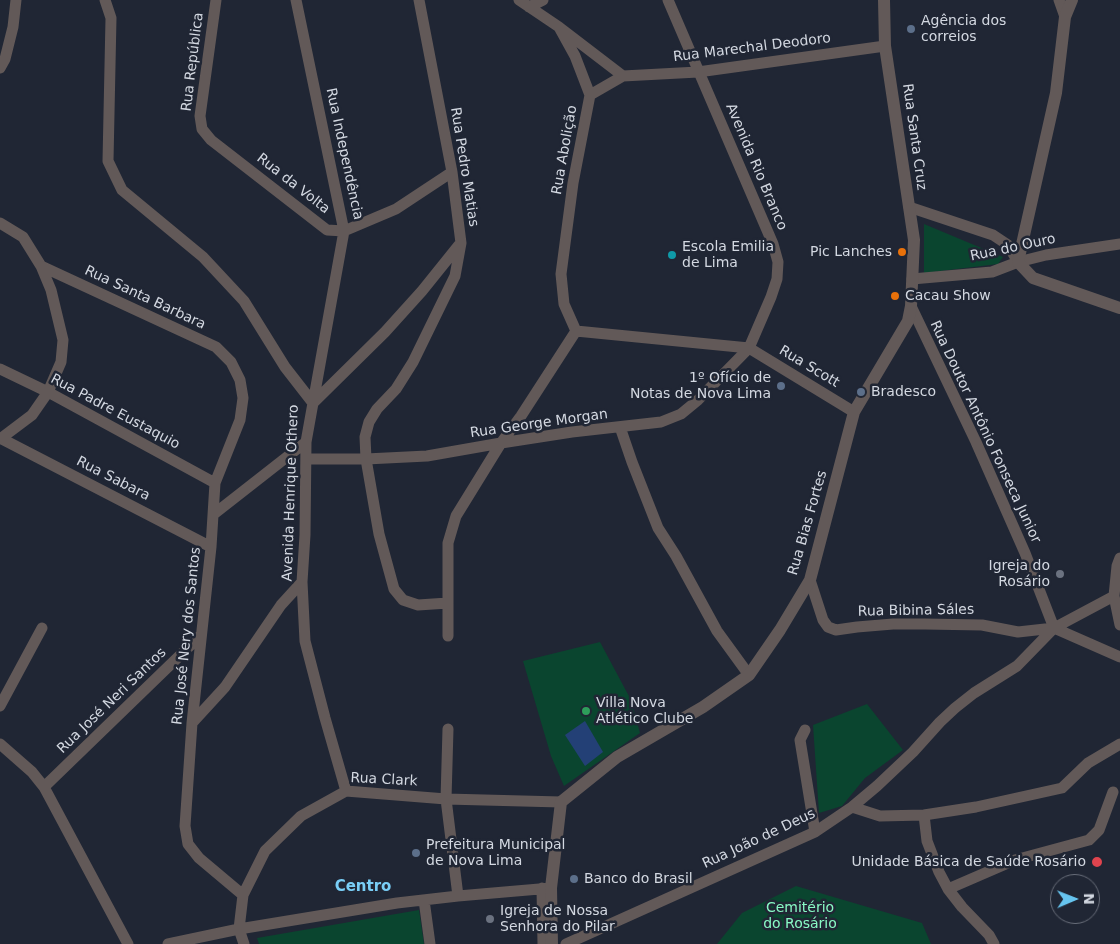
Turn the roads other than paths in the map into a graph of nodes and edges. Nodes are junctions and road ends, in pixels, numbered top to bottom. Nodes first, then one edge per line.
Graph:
1 (16, 0) edge
2 (105, 0) edge
3 (216, 0) edge
4 (296, 0) edge
5 (419, 0) edge
6 (519, 0) edge
7 (543, 0) edge
8 (668, 0) edge
9 (884, 0) edge
10 (1060, 0) edge
11 (1072, 0) edge
12 (529, 8) junction
13 (1065, 17) junction
14 (559, 26) junction
15 (885, 46) junction
16 (0, 68) edge
17 (698, 72) junction
18 (623, 76) junction
19 (590, 94) junction
20 (202, 129) joint
21 (452, 172) junction
22 (909, 207) junction
23 (0, 223) edge
24 (344, 231) junction
25 (460, 243) junction
26 (1120, 244) edge
27 (1018, 262) junction
28 (41, 266) junction
29 (912, 279) junction
30 (911, 306) junction
31 (1120, 308) edge
32 (576, 331) junction
33 (748, 348) junction
34 (231, 362) joint
35 (0, 369) edge
36 (48, 392) junction
37 (313, 403) junction
38 (854, 412) junction
39 (620, 427) junction
40 (0, 438) edge
41 (306, 442) junction
42 (501, 443) junction
43 (306, 459) junction
44 (366, 459) junction
45 (216, 483) junction
46 (214, 514) junction
47 (212, 546) junction
48 (1120, 558) edge
49 (810, 580) junction
50 (302, 582) junction
51 (1114, 596) junction
52 (448, 603) junction
53 (1120, 625) edge
54 (42, 628) dead end
55 (1054, 628) junction
56 (201, 636) junction
57 (448, 636) dead end
58 (1120, 657) edge
59 (749, 675) junction
60 (0, 706) edge
61 (192, 723) junction
62 (448, 728) dead end
63 (805, 730) dead end
64 (0, 744) edge
65 (1120, 744) edge
66 (44, 787) junction
67 (346, 791) junction
68 (1113, 792) dead end
69 (446, 799) junction
70 (561, 802) junction
71 (852, 807) junction
72 (924, 815) junction
73 (815, 832) junction
74 (546, 888) junction
75 (948, 889) junction
76 (243, 896) junction
77 (458, 896) junction
78 (424, 900) junction
79 (239, 929) junction
80 (128, 944) edge
81 (168, 944) edge
82 (244, 944) edge
83 (430, 944) edge
84 (543, 944) edge
85 (552, 944) edge
86 (566, 944) edge
87 (994, 944) edge

1 - 16 street
2 - 37 street, Avenida Henrique Othero
3 - 20 street, Rua República
4 - 24 street, Rua Independência
5 - 21 street, Rua Pedro Matias
6 - 12 street
7 - 12 street
8 - 17 street, Avenida Rio Branco
9 - 15 street, Rua Santa Cruz
10 - 13 street
11 - 13 street
12 - 14 street
13 - 27 street
14 - 18 street
14 - 19 street, Rua Abolição
15 - 17 street, Rua Marechal Deodoro
15 - 22 street, Rua Santa Cruz
17 - 18 street, Rua Marechal Deodoro
17 - 33 street, Avenida Rio Branco
18 - 19 street, Rua Marechal Deodoro
19 - 32 street, Rua Abolição
20 - 24 street, Rua da Volta
21 - 24 street
21 - 25 street, Rua Pedro Matias
22 - 27 street
22 - 29 street, Rua Santa Cruz
23 - 28 street
24 - 37 street, Rua Independência
25 - 37 street, Rua Pedro Matias
25 - 44 street
26 - 27 street, Rua do Ouro
27 - 29 street, Rua do Ouro
27 - 31 street
28 - 34 street, Rua Santa Barbara
28 - 36 street
29 - 30 street, Rua Bias Fortes
30 - 38 street, Rua Bias Fortes
30 - 55 street, Rua Doutor Antônio Fonseca Junior
32 - 33 street
32 - 42 street
33 - 38 street, Rua Scott
33 - 39 street, Rua George Morgan
34 - 45 street, Rua José Nery dos Santos
35 - 36 street, Rua Padre Eustaquio
36 - 40 street
36 - 45 street, Rua Padre Eustaquio
37 - 41 street, Avenida Henrique Othero
38 - 49 street, Rua Bias Fortes
39 - 42 street, Rua George Morgan
39 - 59 street
40 - 47 street, Rua Sabara
41 - 43 street, Avenida Henrique Othero
41 - 46 street
42 - 44 street, Rua George Morgan
42 - 52 street
43 - 44 street, Rua George Morgan
43 - 50 street, Avenida Henrique Othero
44 - 52 street
45 - 46 street, Rua José Nery dos Santos
46 - 47 street, Rua José Nery dos Santos
47 - 56 street, Rua José Nery dos Santos
48 - 51 street
49 - 55 street, Rua Bibina Sáles
49 - 59 street, Rua Bias Fortes
50 - 61 street
50 - 67 street, Avenida Henrique Othero
51 - 53 street
51 - 55 street
52 - 57 street
54 - 60 street
55 - 58 street
55 - 71 street, Rua João de Deus
56 - 61 street, Rua José Nery dos Santos
56 - 66 street, Rua José Neri Santos
59 - 70 street, Rua Bias Fortes
61 - 76 street, Rua José Nery dos Santos
62 - 69 street
63 - 73 street
64 - 66 street
65 - 72 street
66 - 80 street
67 - 69 street, Rua Clark
67 - 76 street, Rua Clark
68 - 75 street
69 - 70 street, Rua Clark
69 - 77 street
70 - 74 street
71 - 72 street
71 - 73 street, Rua João de Deus
72 - 75 street
73 - 86 street, Rua João de Deus
74 - 77 street
74 - 84 street
74 - 85 street
75 - 87 street
76 - 79 street, Rua Clark
77 - 78 street
78 - 79 street
78 - 83 street
79 - 81 street
79 - 82 street, Rua Clark

